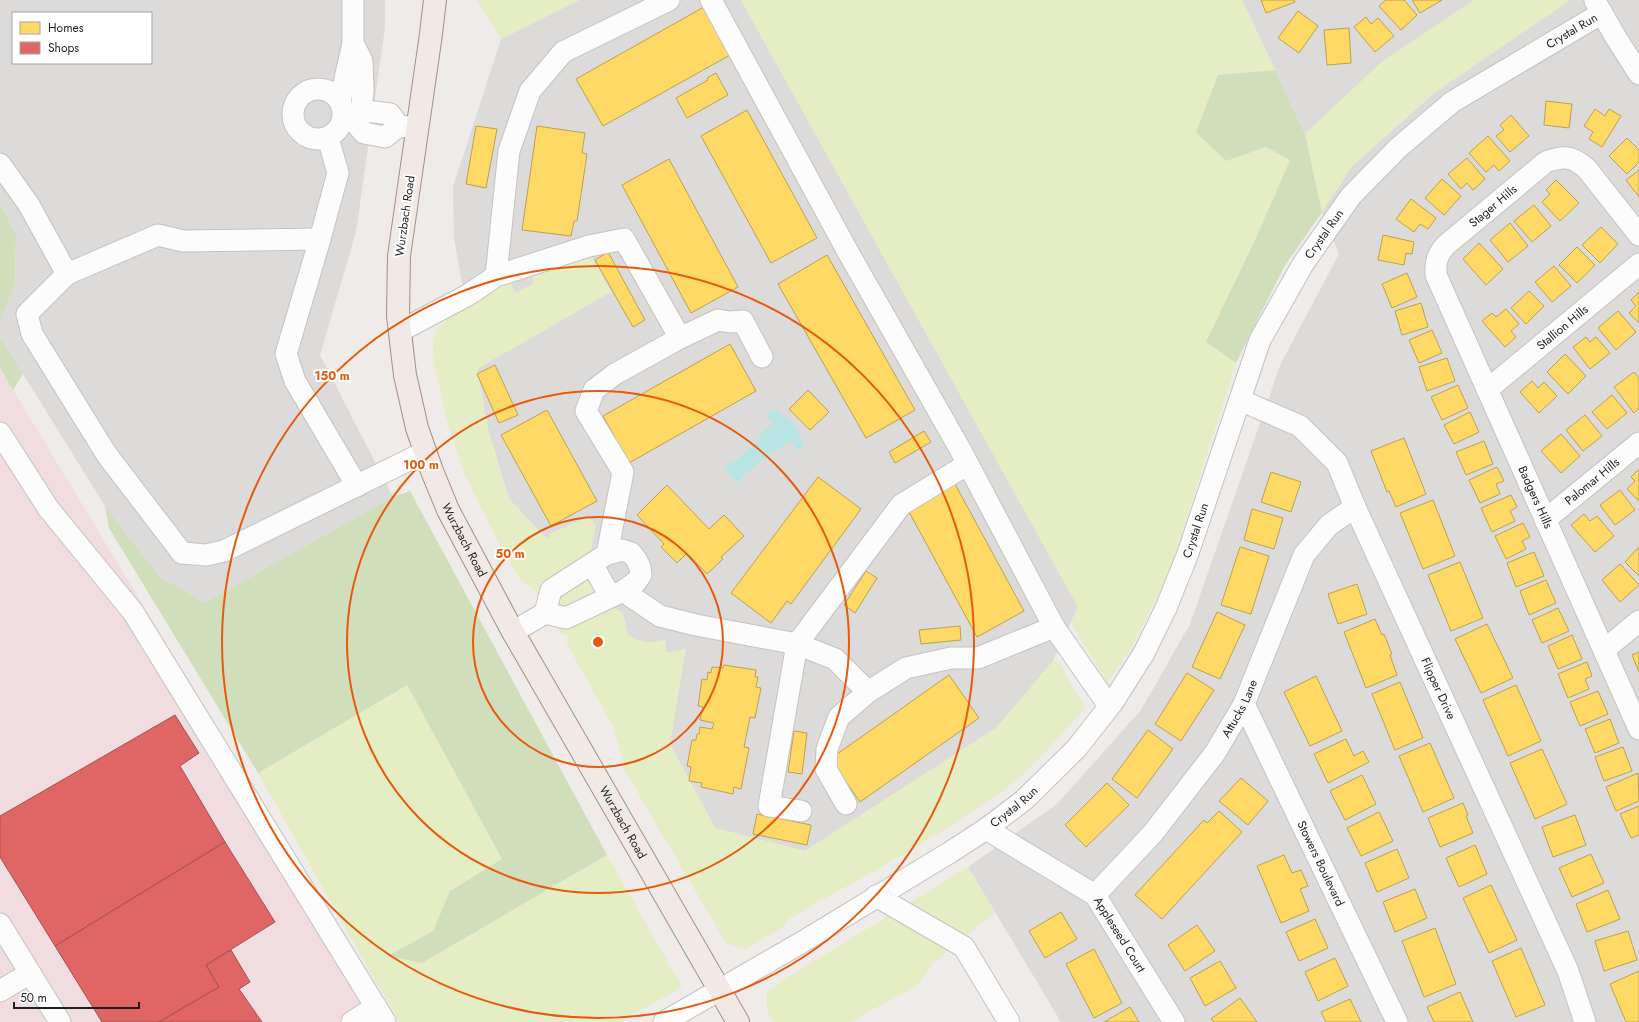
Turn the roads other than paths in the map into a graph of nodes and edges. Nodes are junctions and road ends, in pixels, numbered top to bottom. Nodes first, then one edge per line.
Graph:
1 (353, 0) edge
2 (434, 0) edge
3 (669, 0) edge
4 (711, 0) edge
5 (1598, 6) edge
6 (1639, 74) edge
7 (349, 114) junction
8 (408, 127) junction
9 (328, 138) junction
10 (0, 164) edge
11 (1639, 235) edge
12 (320, 239) junction
13 (1435, 264) joint
14 (1639, 264) edge
15 (67, 274) junction
16 (496, 276) junction
17 (400, 331) junction
18 (680, 338) junction
19 (762, 357) dead end
20 (1487, 390) junction
21 (1240, 400) junction
22 (0, 433) edge
23 (1639, 443) edge
24 (425, 452) junction
25 (968, 464) junction
26 (357, 486) junction
27 (1355, 507) junction
28 (1545, 520) junction
29 (600, 559) junction
30 (616, 594) junction
31 (545, 613) junction
32 (1639, 621) edge
33 (1054, 627) junction
34 (512, 632) junction
35 (797, 644) junction
36 (1604, 650) junction
37 (868, 692) junction
38 (1244, 704) junction
39 (1109, 706) junction
40 (1639, 729) edge
41 (846, 804) dead end
42 (801, 811) dead end
43 (986, 829) junction
44 (1095, 895) junction
45 (876, 896) junction
46 (1, 929) edge
47 (30, 973) junction
48 (719, 990) junction
49 (0, 991) edge
50 (380, 1015) edge
51 (52, 1019) edge
52 (352, 1022) edge
53 (664, 1022) edge
54 (738, 1022) edge
55 (1009, 1022) edge
56 (1174, 1022) edge
57 (1397, 1022) edge
58 (1585, 1022) edge

1 - 7 street
2 - 8 main road, Wurzbach Road
3 - 16 street
4 - 25 street
5 - 6 street
5 - 21 street, Crystal Run
7 - 8 street
7 - 9 street
7 - 9 street
8 - 17 main road, Wurzbach Road
9 - 12 street
10 - 15 street
11 - 13 street, Stager Hills
12 - 15 street
12 - 26 street
13 - 20 street, Badgers Hills
14 - 20 street, Stallion Hills
15 - 26 street
16 - 17 street
16 - 18 street
17 - 24 main road, Wurzbach Road
18 - 19 street
18 - 29 street
20 - 28 street, Badgers Hills
21 - 27 street, Flipper Drive
21 - 39 street, Crystal Run
22 - 50 street
23 - 28 street, Palomar Hills
24 - 26 street
24 - 34 main road, Wurzbach Road
25 - 33 street
25 - 35 street
27 - 38 street, Attucks Lane
27 - 58 street, Flipper Drive
28 - 36 street, Badgers Hills
29 - 30 street
29 - 30 street
29 - 31 street
30 - 31 street
30 - 35 street
31 - 34 street
32 - 36 street
33 - 37 street
33 - 39 street
34 - 48 main road, Wurzbach Road
35 - 37 street
35 - 42 street
36 - 40 street, Badgers Hills
37 - 41 street
38 - 44 street, Attucks Lane
38 - 57 street, Stowers Boulevard
39 - 43 street, Crystal Run
43 - 44 street, Appleseed Court
43 - 45 street, Crystal Run
44 - 56 street, Appleseed Court
45 - 48 street, Crystal Run
45 - 55 street
46 - 47 street
47 - 49 street
47 - 51 street
48 - 53 street, Crystal Run
48 - 54 main road, Wurzbach Road
50 - 52 street

